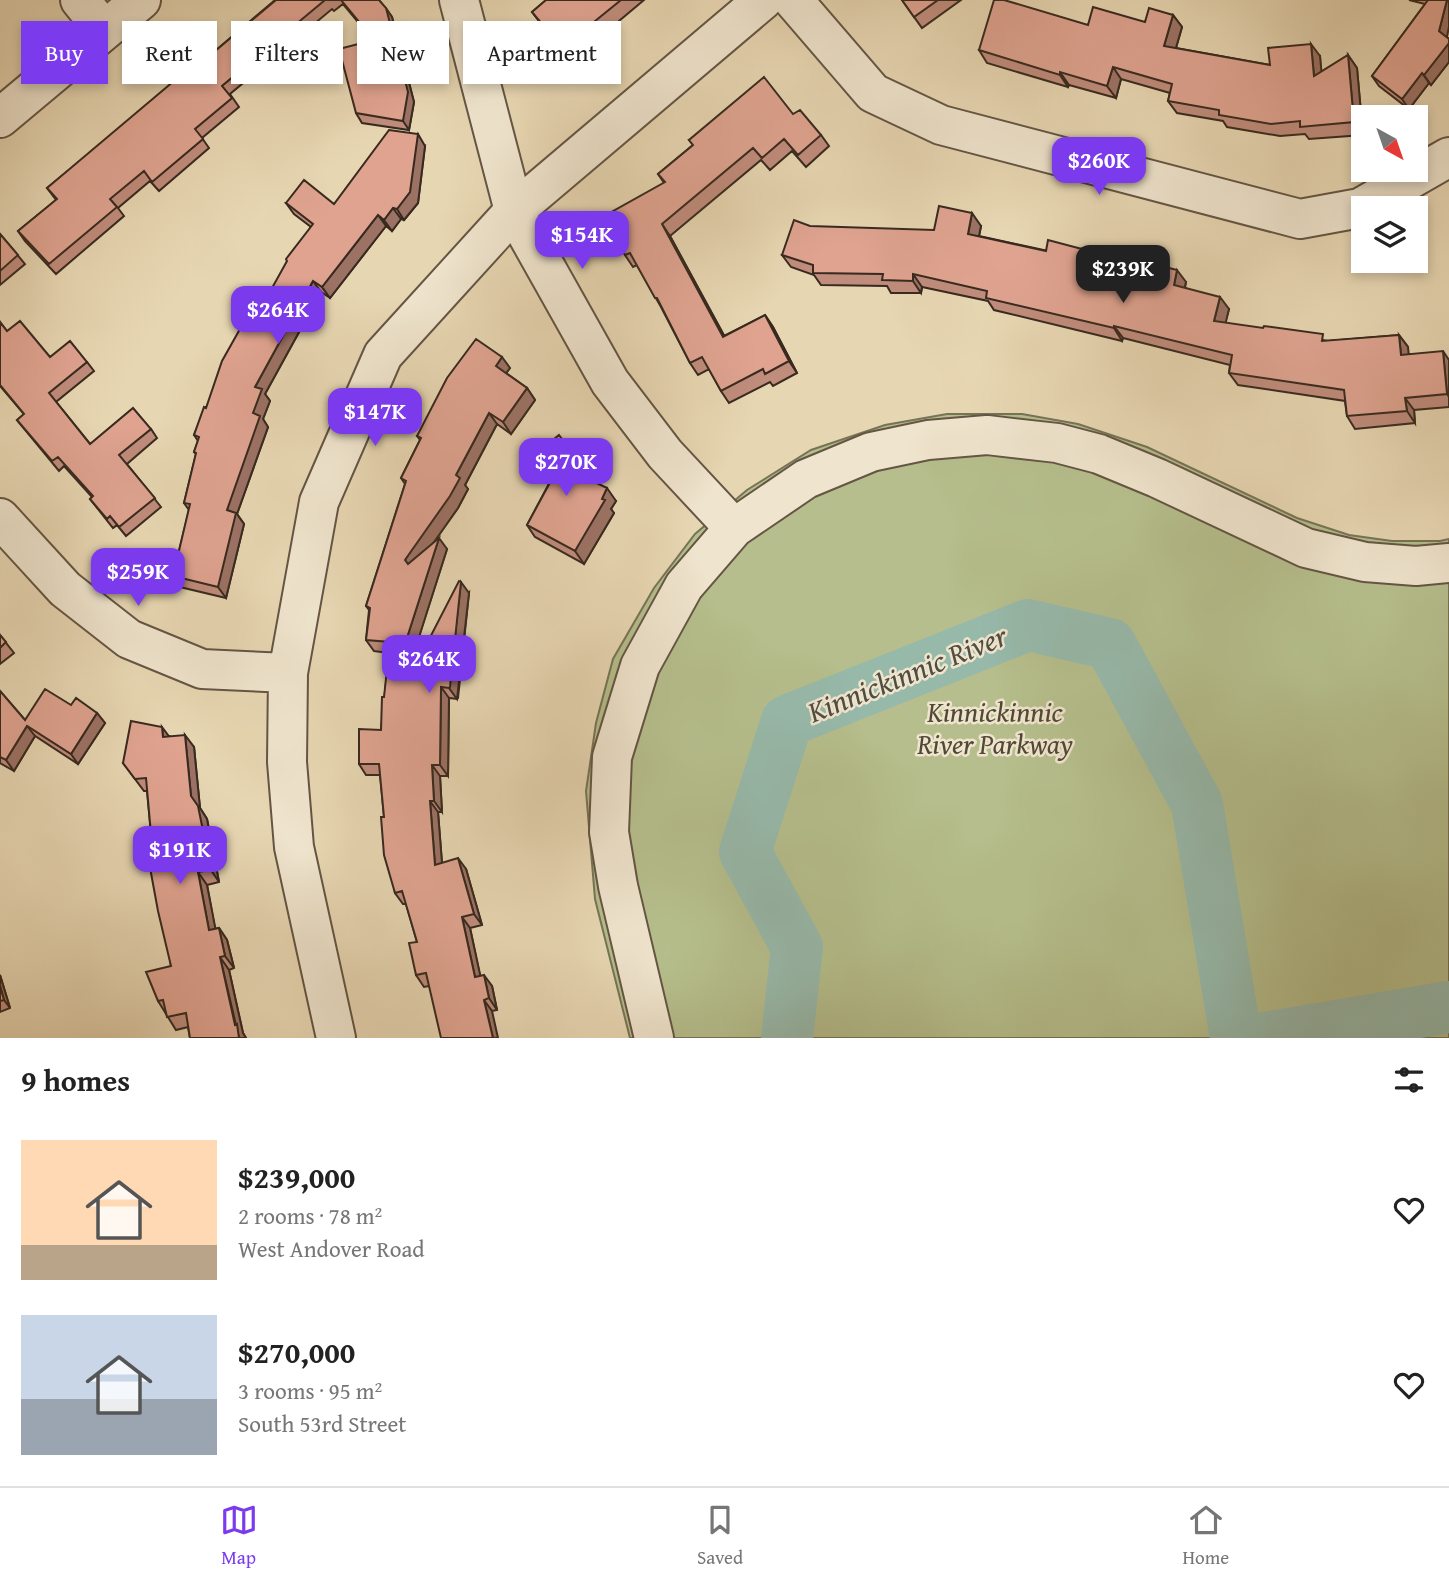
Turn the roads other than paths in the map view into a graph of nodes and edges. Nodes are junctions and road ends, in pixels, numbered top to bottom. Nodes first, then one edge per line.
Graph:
1 (80, 0) edge
2 (141, 0) edge
3 (459, 0) edge
4 (763, 0) edge
5 (793, 0) edge
6 (97, 21) edge
7 (108, 27) edge
8 (40, 84) edge
9 (0, 118) edge
10 (1449, 157) edge
11 (514, 211) junction
12 (0, 518) edge
13 (734, 528) junction
14 (1449, 563) edge
15 (288, 673) junction
16 (336, 1038) edge
17 (654, 1038) edge

1 - 6 street
2 - 7 street
3 - 11 street
4 - 11 street
5 - 10 street
8 - 9 street
11 - 13 street
11 - 15 street
12 - 15 street
13 - 14 street
13 - 17 street
15 - 16 street

